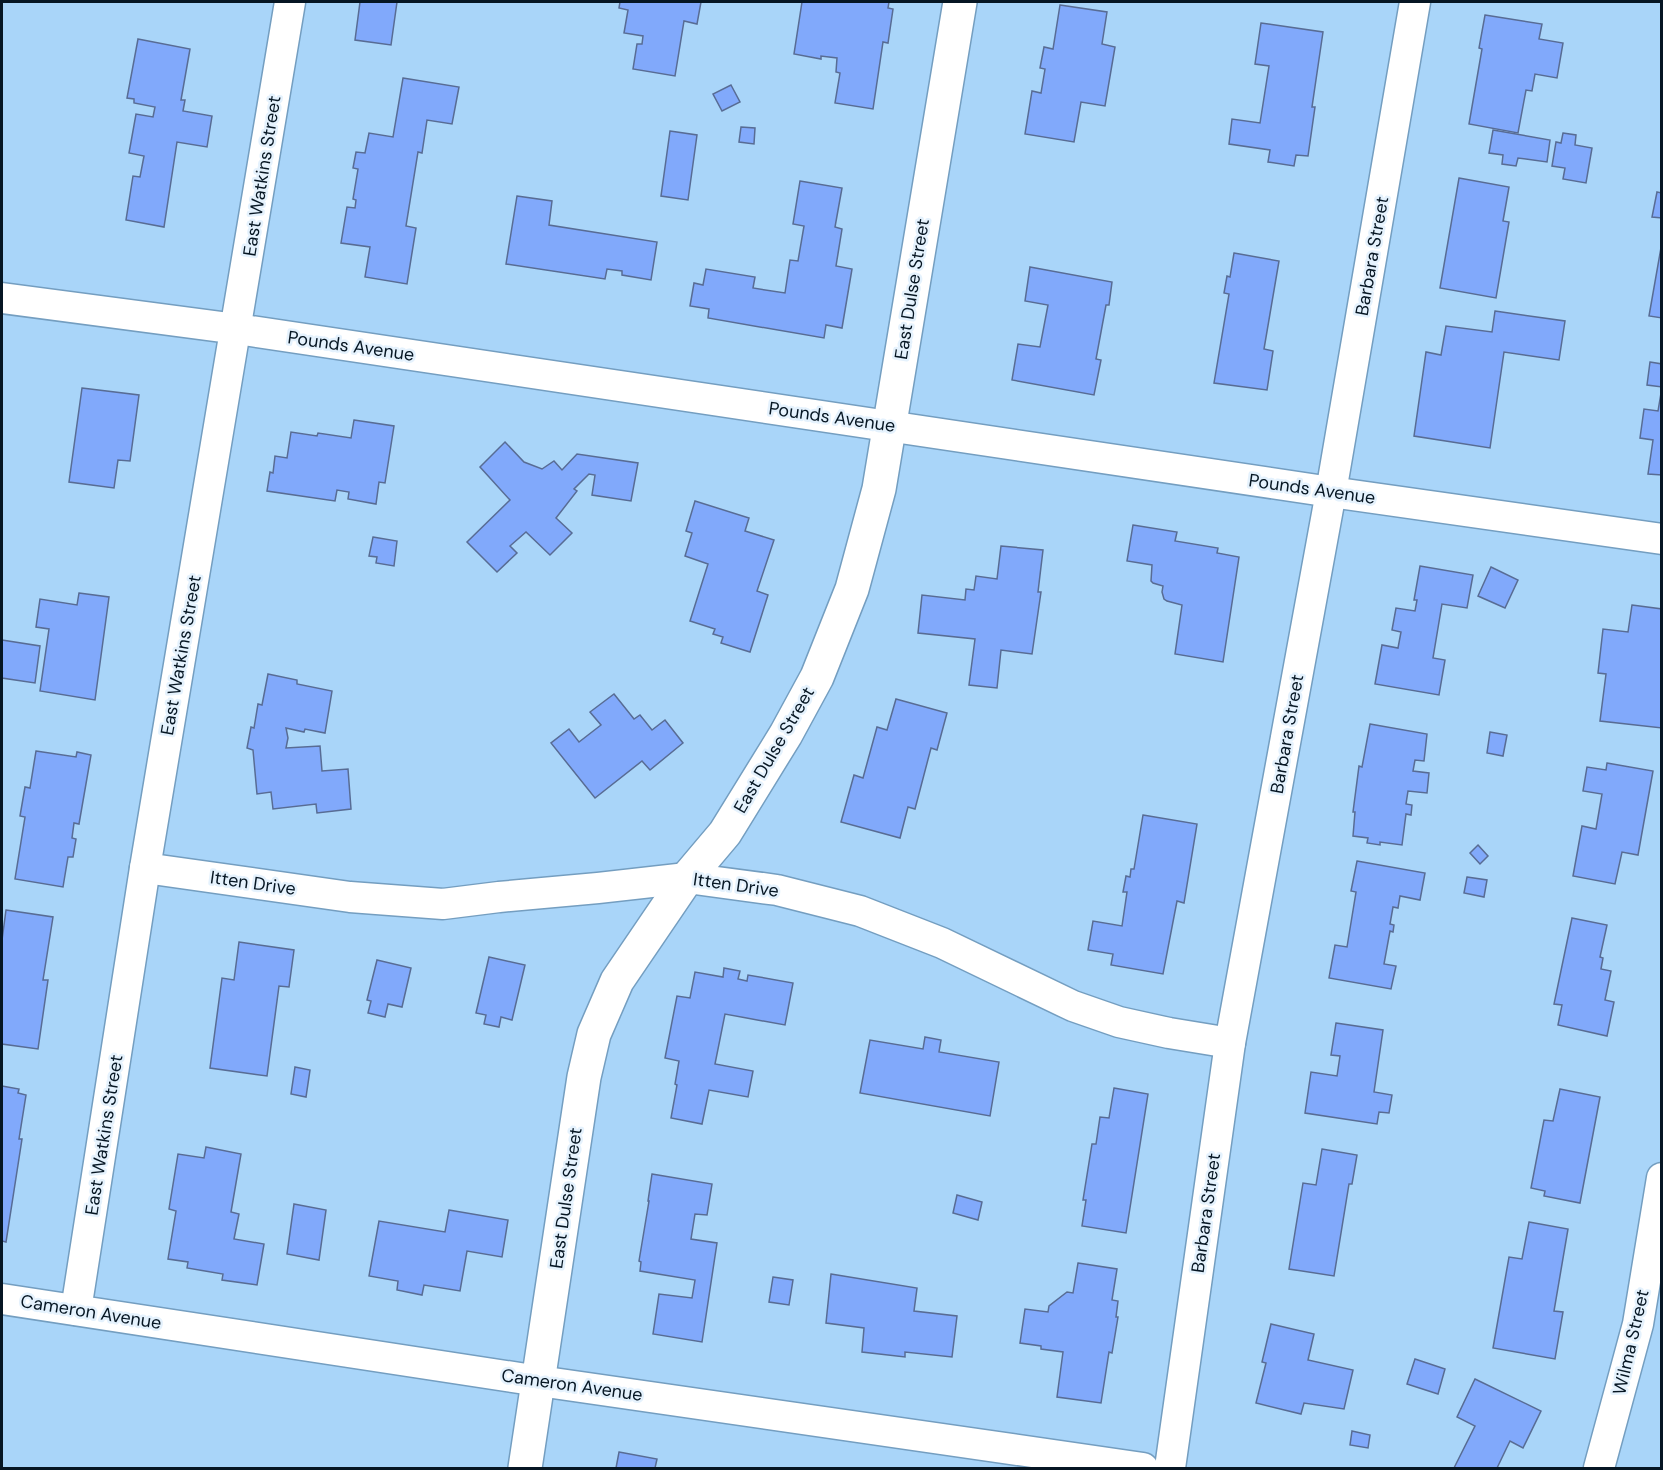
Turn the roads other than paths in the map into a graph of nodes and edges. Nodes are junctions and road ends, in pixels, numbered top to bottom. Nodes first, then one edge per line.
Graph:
1 (290, 2) edge
2 (960, 2) edge
3 (1415, 2) edge
4 (2, 298) edge
5 (237, 329) junction
6 (890, 426) junction
7 (1331, 492) junction
8 (1662, 539) edge
9 (146, 868) junction
10 (687, 878) junction
11 (1230, 1043) junction
12 (1662, 1178) edge
13 (2, 1299) edge
14 (76, 1310) junction
15 (539, 1381) junction
16 (525, 1468) edge
17 (1143, 1468) edge
18 (1170, 1468) edge
19 (1599, 1468) edge

1 - 5 street, East Watkins Street
2 - 6 street, East Dulse Street
3 - 7 street, Barbara Street
4 - 5 street, Pounds Avenue
5 - 6 street, Pounds Avenue
5 - 9 street, East Watkins Street
6 - 7 street, Pounds Avenue
6 - 10 street, East Dulse Street
7 - 8 street, Pounds Avenue
7 - 11 street, Barbara Street
9 - 10 street, Itten Drive
9 - 14 street, East Watkins Street
10 - 11 street, Itten Drive
10 - 15 street, East Dulse Street
11 - 18 street, Barbara Street
12 - 19 street, Wilma Street
13 - 14 street, Cameron Avenue
14 - 15 street, Cameron Avenue
15 - 16 street, East Dulse Street
15 - 17 street, Cameron Avenue

